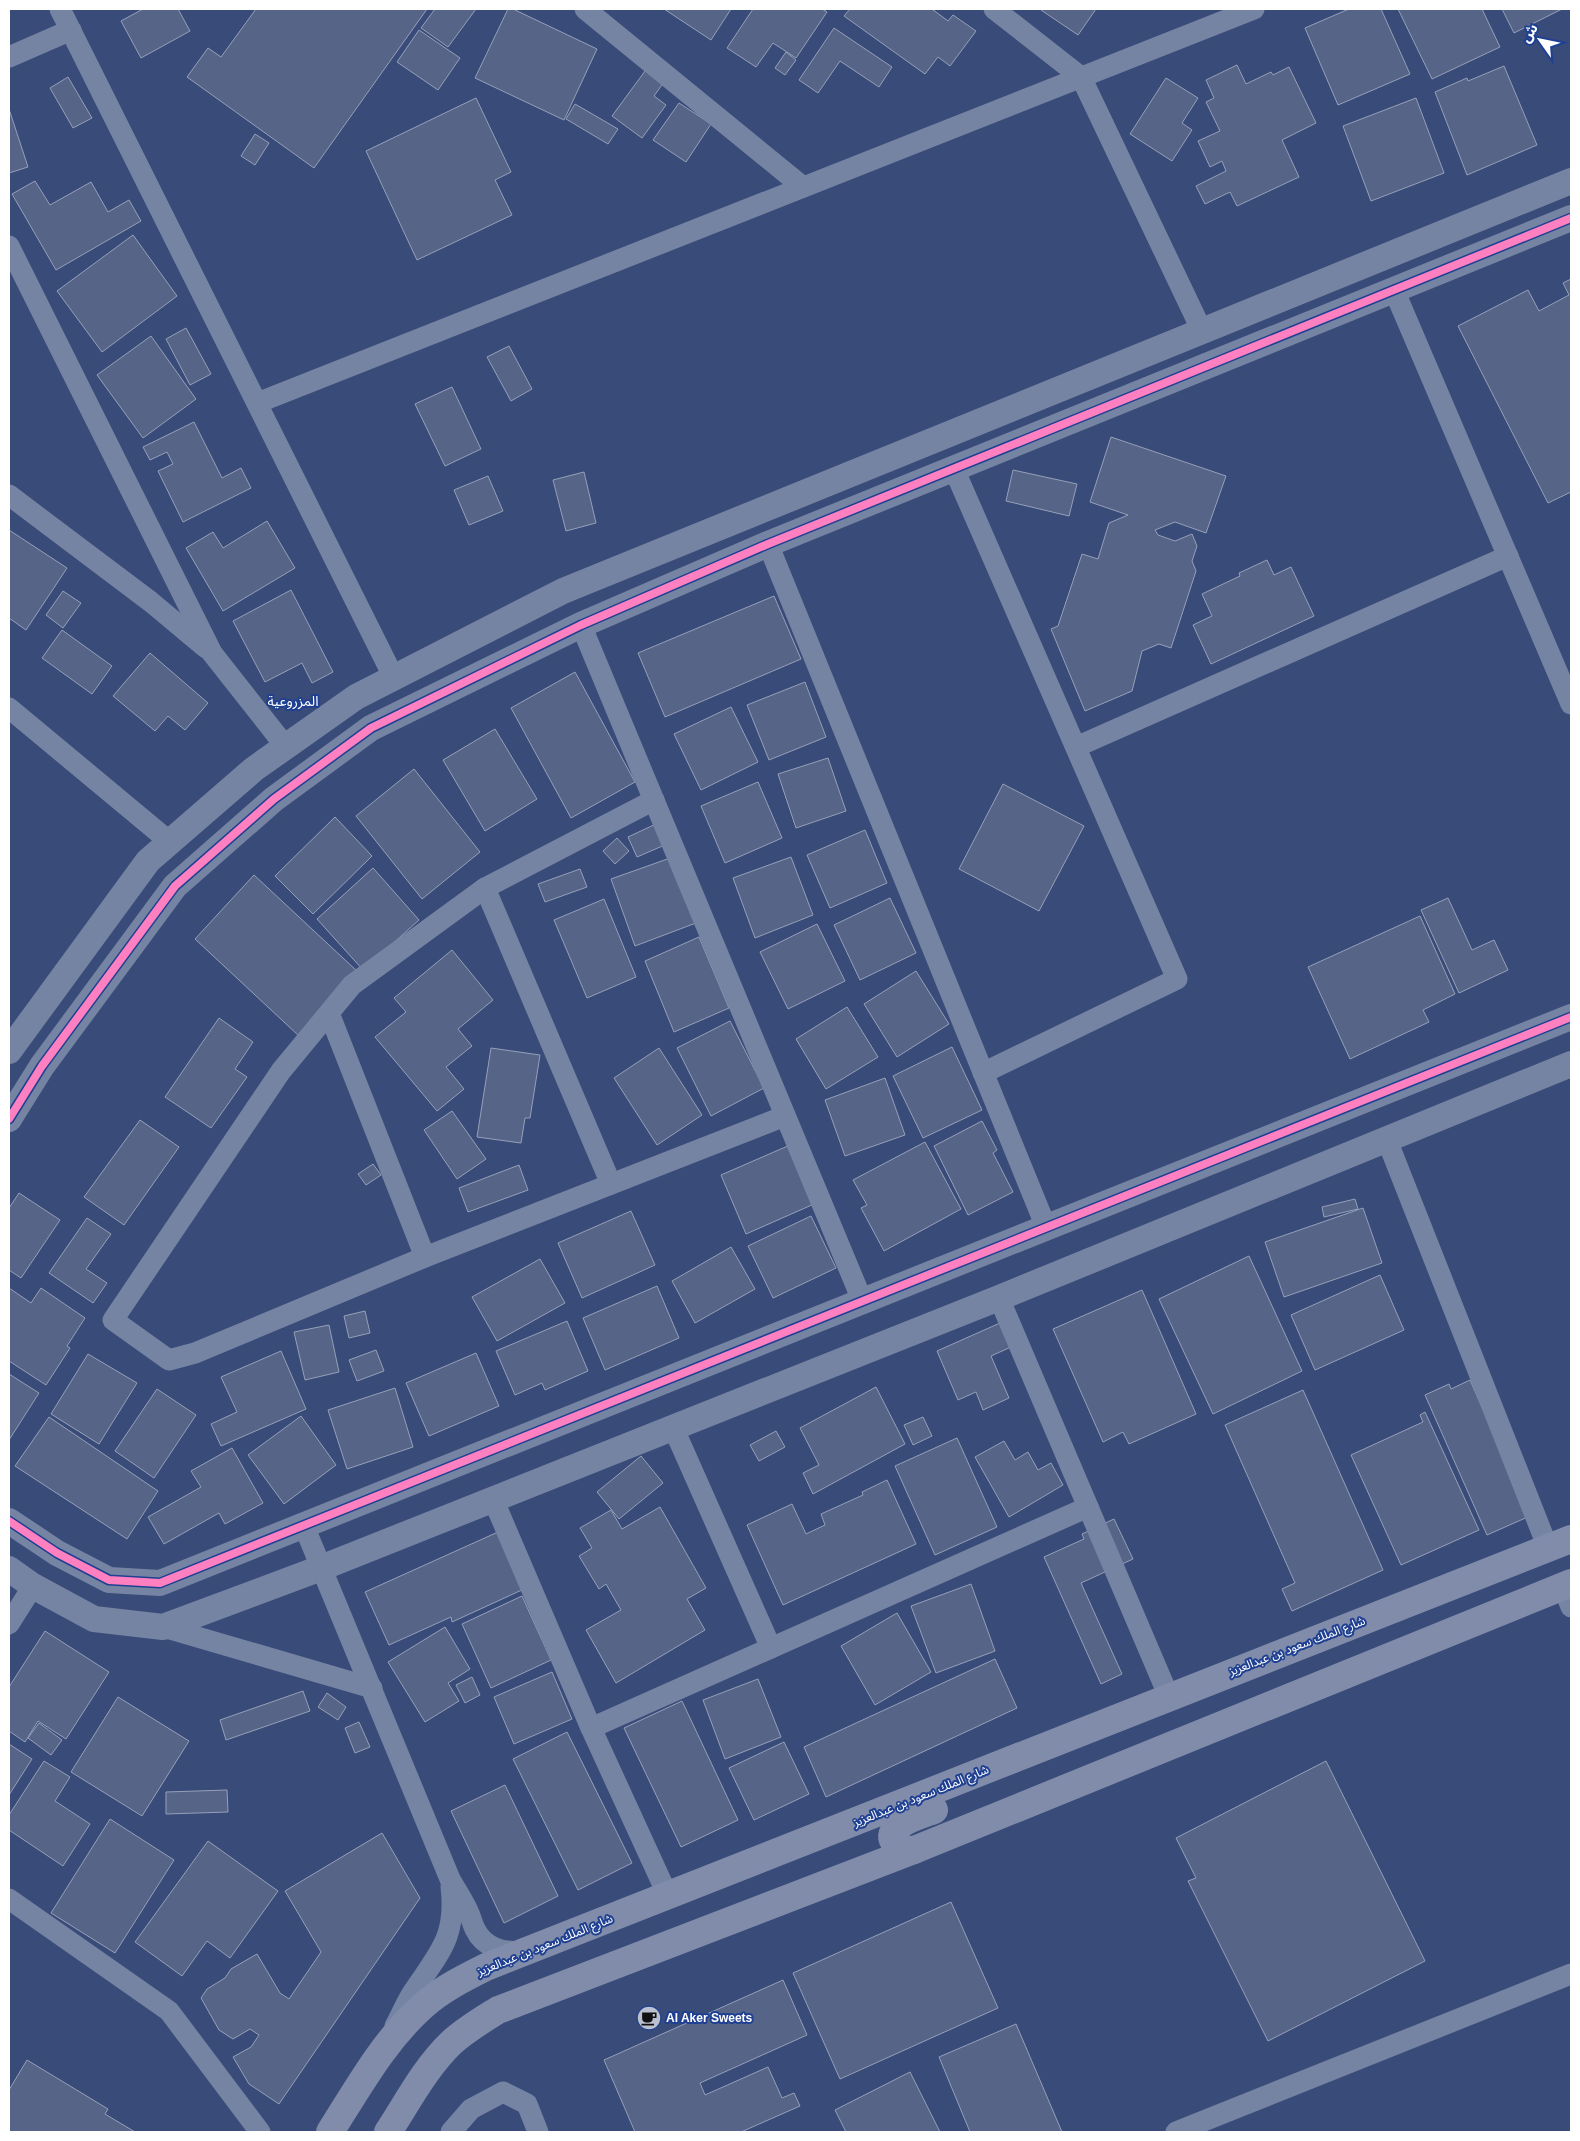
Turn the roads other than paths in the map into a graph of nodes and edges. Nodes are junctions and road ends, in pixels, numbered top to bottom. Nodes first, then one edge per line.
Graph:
1 (60, 9) edge
2 (585, 9) edge
3 (994, 9) edge
4 (1254, 9) edge
5 (71, 30) junction
6 (9, 57) edge
7 (1081, 77) junction
8 (1571, 181) edge
9 (803, 187) junction
10 (1571, 218) edge
11 (9, 246) edge
12 (1394, 290) junction
13 (1202, 331) junction
14 (257, 403) junction
15 (954, 469) junction
16 (9, 494) edge
17 (768, 544) junction
18 (1508, 556) junction
19 (581, 625) junction
20 (212, 653) junction
21 (394, 678) junction
22 (1571, 704) edge
23 (9, 708) edge
24 (286, 747) junction
25 (1076, 747) junction
26 (654, 800) junction
27 (170, 842) junction
28 (485, 888) junction
29 (329, 1013) junction
30 (1571, 1016) edge
31 (9, 1051) edge
32 (1571, 1064) edge
33 (983, 1073) junction
34 (785, 1116) junction
35 (9, 1119) edge
36 (1387, 1140) junction
37 (611, 1184) junction
38 (1046, 1227) junction
39 (425, 1256) junction
40 (999, 1298) junction
41 (862, 1300) junction
42 (674, 1427) junction
43 (493, 1499) junction
44 (1088, 1508) junction
45 (9, 1521) edge
46 (304, 1526) junction
47 (1560, 1543) edge
48 (321, 1568) junction
49 (9, 1569) edge
50 (33, 1586) junction
51 (1568, 1592) edge
52 (9, 1624) edge
53 (163, 1627) junction
54 (771, 1648) junction
55 (372, 1688) junction
56 (1169, 1697) junction
57 (1102, 1724) junction
58 (591, 1728) junction
59 (914, 1850) junction
60 (450, 1879) junction
61 (668, 1896) junction
62 (9, 1899) edge
63 (526, 1951) junction
64 (1571, 1974) edge
65 (381, 2052) junction
66 (260, 2132) edge
67 (330, 2132) edge
68 (388, 2132) edge
69 (451, 2132) edge
70 (538, 2132) edge
71 (1176, 2132) edge

1 - 5 street
2 - 9 street
3 - 7 street
4 - 7 street
5 - 6 street
5 - 14 street
7 - 9 street
7 - 13 street
8 - 13 street
9 - 14 street
10 - 12 street
11 - 20 street
12 - 15 street
12 - 18 street
13 - 21 street
14 - 21 street
15 - 17 street
15 - 25 street
16 - 20 street
17 - 19 street
17 - 33 street
18 - 22 street
18 - 25 street
19 - 26 street
19 - 35 street
20 - 24 street
21 - 24 street
23 - 27 street
24 - 27 street
25 - 33 street
26 - 28 street
26 - 34 street
27 - 31 street
28 - 29 street
28 - 37 street
29 - 39 street
29 - 39 street
30 - 38 street
32 - 36 street
33 - 38 street
34 - 37 street
34 - 41 street
36 - 40 street
36 - 47 street
37 - 39 street
38 - 41 street
40 - 42 street
40 - 44 street
41 - 46 street
42 - 43 street
42 - 54 street
43 - 48 street
43 - 58 street
44 - 54 street
44 - 56 street
45 - 46 street
46 - 48 street
47 - 56 main road, شارع الملك سعود بن عبدالعزيز
48 - 53 street
48 - 55 street
49 - 50 street
50 - 52 street
50 - 53 street
51 - 59 main road
53 - 55 street
54 - 58 street
55 - 60 street
56 - 57 main road, شارع الملك سعود بن عبدالعزيز
57 - 59 main road
57 - 61 main road, شارع الملك سعود بن عبدالعزيز
58 - 61 street
59 - 68 main road
60 - 63 street
60 - 65 street
61 - 63 main road, شارع الملك سعود بن عبدالعزيز
62 - 66 street
63 - 65 main road, شارع الملك سعود بن عبدالعزيز
64 - 71 street
65 - 67 main road, شارع الملك سعود بن عبدالعزيز
69 - 70 street

